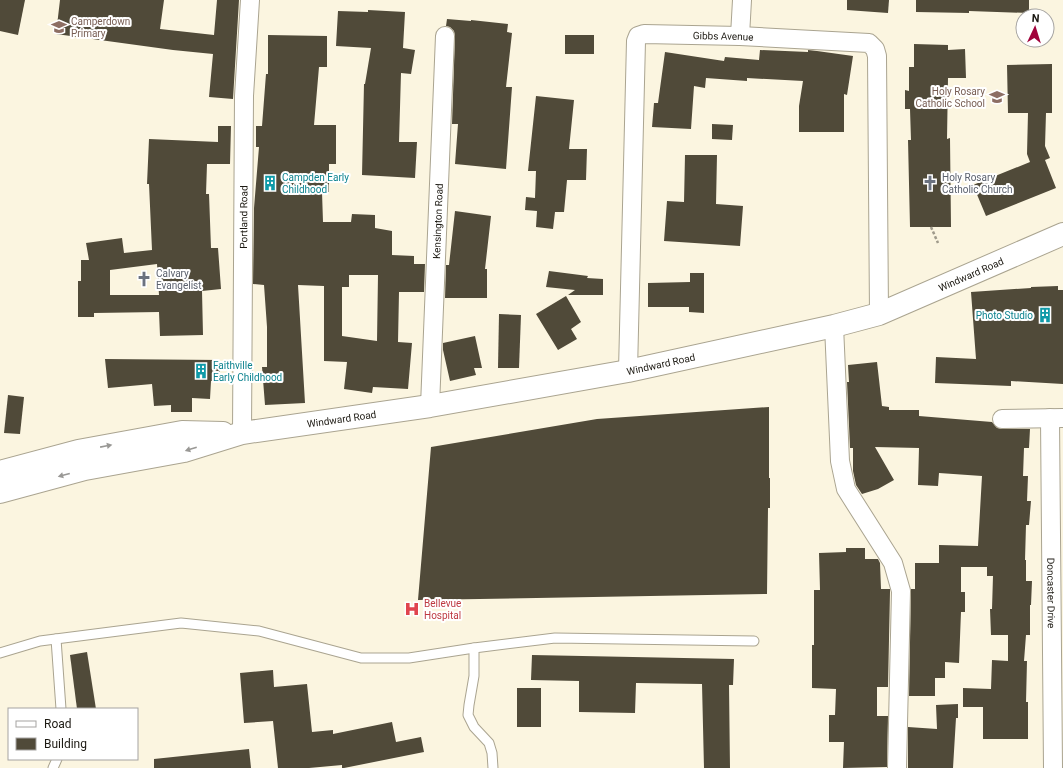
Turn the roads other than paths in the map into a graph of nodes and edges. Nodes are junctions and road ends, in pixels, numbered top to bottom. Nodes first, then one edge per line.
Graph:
1 (250, 0) edge
2 (742, 0) edge
3 (445, 36) dead end
4 (740, 36) junction
5 (1063, 234) edge
6 (879, 314) junction
7 (834, 326) junction
8 (628, 370) junction
9 (430, 406) junction
10 (1056, 418) edge
11 (1002, 419) dead end
12 (242, 433) junction
13 (0, 472) edge
14 (0, 492) edge
15 (1057, 626) edge
16 (56, 639) junction
17 (754, 641) dead end
18 (474, 648) junction
19 (0, 653) edge
20 (61, 708) edge
21 (493, 768) edge
22 (897, 768) edge
23 (1053, 768) edge

1 - 12 street, Portland Road
2 - 4 street
3 - 9 street, Kensington Road
4 - 6 street, Gibbs Avenue
4 - 8 street, Gibbs Avenue
5 - 6 main road, Windward Road
6 - 7 main road, Windward Road
7 - 8 main road, Windward Road
7 - 22 street
8 - 9 main road, Windward Road
9 - 12 main road, Windward Road
10 - 11 street, Doncaster Drive
10 - 15 street, Doncaster Drive
13 -> 12 main road, Windward Road
12 -> 14 main road, Windward Road
15 - 23 street, Doncaster Drive
16 - 18 lane
16 - 19 lane
16 - 20 lane
17 - 18 lane
18 - 21 lane

